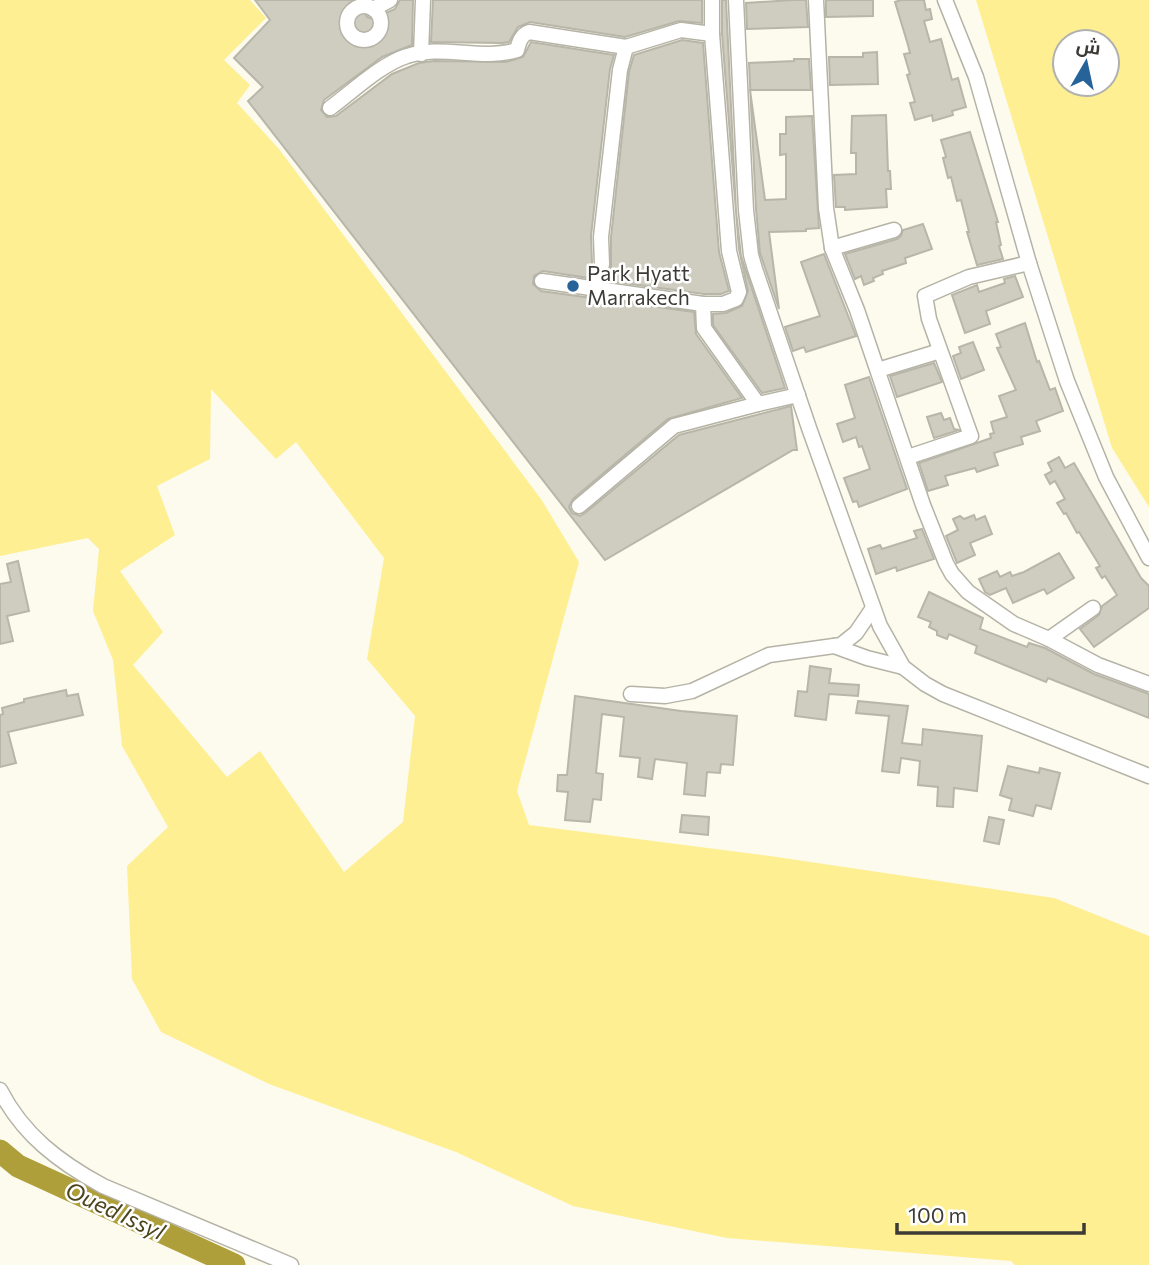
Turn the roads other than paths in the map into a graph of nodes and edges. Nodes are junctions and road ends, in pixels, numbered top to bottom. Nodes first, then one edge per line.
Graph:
1 (424, 0) edge
2 (712, 0) edge
3 (736, 0) edge
4 (817, 0) edge
5 (945, 0) edge
6 (712, 34) junction
7 (626, 47) junction
8 (421, 54) junction
9 (330, 108) dead end
10 (894, 230) dead end
11 (832, 248) junction
12 (1029, 263) junction
13 (542, 281) dead end
14 (596, 289) junction
15 (703, 304) junction
16 (940, 351) junction
17 (878, 369) junction
18 (798, 395) junction
19 (758, 404) junction
20 (908, 457) junction
21 (579, 506) dead end
22 (1149, 558) edge
23 (873, 607) junction
24 (1093, 608) dead end
25 (852, 637) junction
26 (1049, 639) junction
27 (835, 646) junction
28 (862, 656) junction
29 (903, 667) junction
30 (1149, 684) edge
31 (631, 694) dead end
32 (1149, 776) edge
33 (0, 1090) edge
34 (291, 1265) edge

1 - 8 street
2 - 6 street
3 - 18 street
4 - 11 street
5 - 12 street
6 - 7 street
6 - 15 street
7 - 8 street
7 - 14 street
8 - 9 street
10 - 11 street
11 - 17 street
12 - 16 street
12 - 22 street
13 - 14 street
14 - 15 street
15 - 19 street
16 - 17 street
16 - 20 street
17 - 20 street
18 - 19 street
18 - 23 street
19 - 21 street
20 - 26 street
23 - 25 street
23 - 29 street
24 - 26 street
25 - 27 street
25 - 28 street
26 - 30 street
27 - 28 street
27 - 31 street
28 - 29 street
29 - 32 street
33 - 34 street

